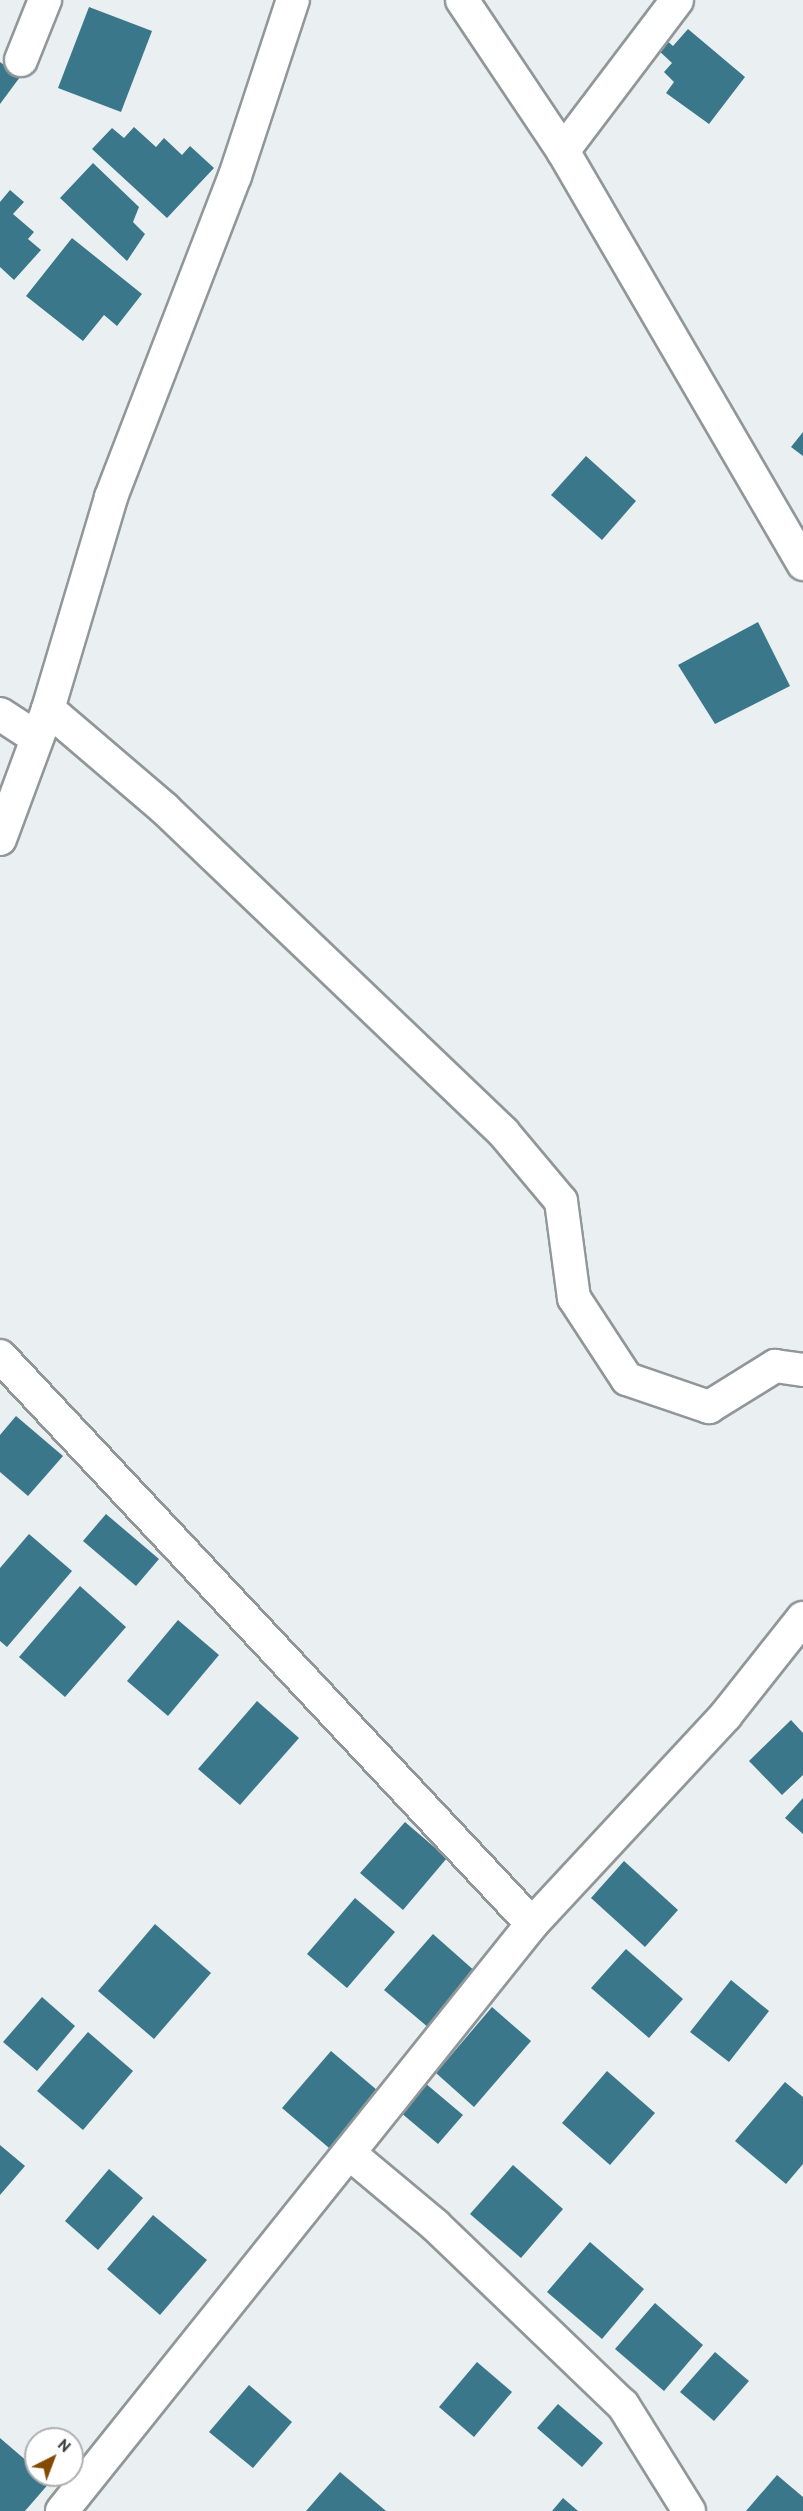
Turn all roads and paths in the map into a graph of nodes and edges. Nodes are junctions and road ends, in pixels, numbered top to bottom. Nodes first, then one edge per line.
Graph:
1 (45, 0) edge
2 (293, 0) edge
3 (462, 0) edge
4 (677, 0) edge
5 (21, 60) dead end
6 (563, 151) junction
7 (803, 564) edge
8 (0, 714) edge
9 (43, 724) junction
10 (0, 838) edge
11 (0, 1356) edge
12 (803, 1370) edge
13 (803, 1618) edge
14 (531, 1924) junction
15 (349, 2153) junction
16 (62, 2511) edge
17 (689, 2511) edge

1 - 5 street
2 - 9 street
3 - 6 street
4 - 6 street
6 - 7 street
8 - 9 street
9 - 10 street
9 - 12 street
11 - 14 street
13 - 14 street
14 - 15 street
15 - 16 street
15 - 17 street

